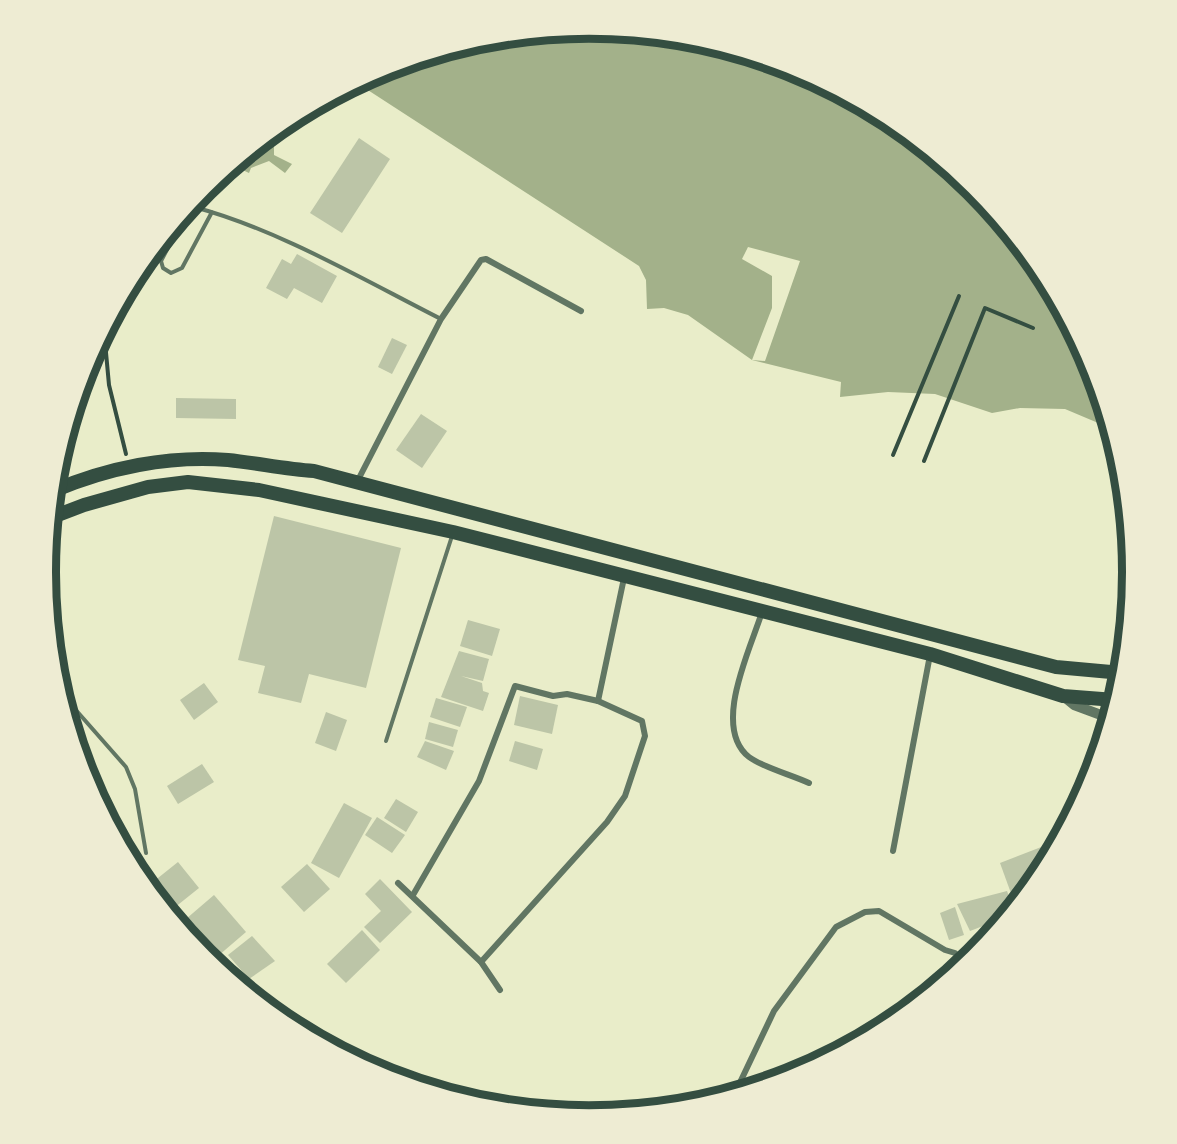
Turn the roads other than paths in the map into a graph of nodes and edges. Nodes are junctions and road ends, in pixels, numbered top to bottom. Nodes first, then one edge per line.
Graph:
1 (200, 209) edge
2 (212, 212) junction
3 (171, 241) edge
4 (581, 311) dead end
5 (441, 319) junction
6 (357, 483) junction
7 (62, 488) edge
8 (59, 515) edge
9 (453, 532) junction
10 (624, 578) junction
11 (762, 612) junction
12 (930, 654) junction
13 (1112, 672) edge
14 (1063, 696) junction
15 (1106, 699) edge
16 (598, 702) junction
17 (73, 707) edge
18 (1101, 715) edge
19 (386, 741) dead end
20 (809, 783) dead end
21 (893, 851) dead end
22 (146, 853) dead end
23 (398, 883) dead end
24 (413, 895) junction
25 (957, 956) edge
26 (481, 962) junction
27 (500, 990) dead end
28 (740, 1083) edge

1 - 2 lane
2 - 3 lane
2 - 5 lane
4 - 5 street
5 - 6 street
6 - 7 main road
6 - 13 main road
8 - 9 main road
9 - 10 main road
9 - 19 lane
10 - 11 main road
10 - 16 street
11 - 12 main road
11 - 20 street
12 - 14 main road
12 - 21 street
14 - 15 main road
14 - 18 street
16 - 24 street
16 - 26 street
17 - 22 lane
23 - 24 street
24 - 26 street
25 - 28 street
26 - 27 street

